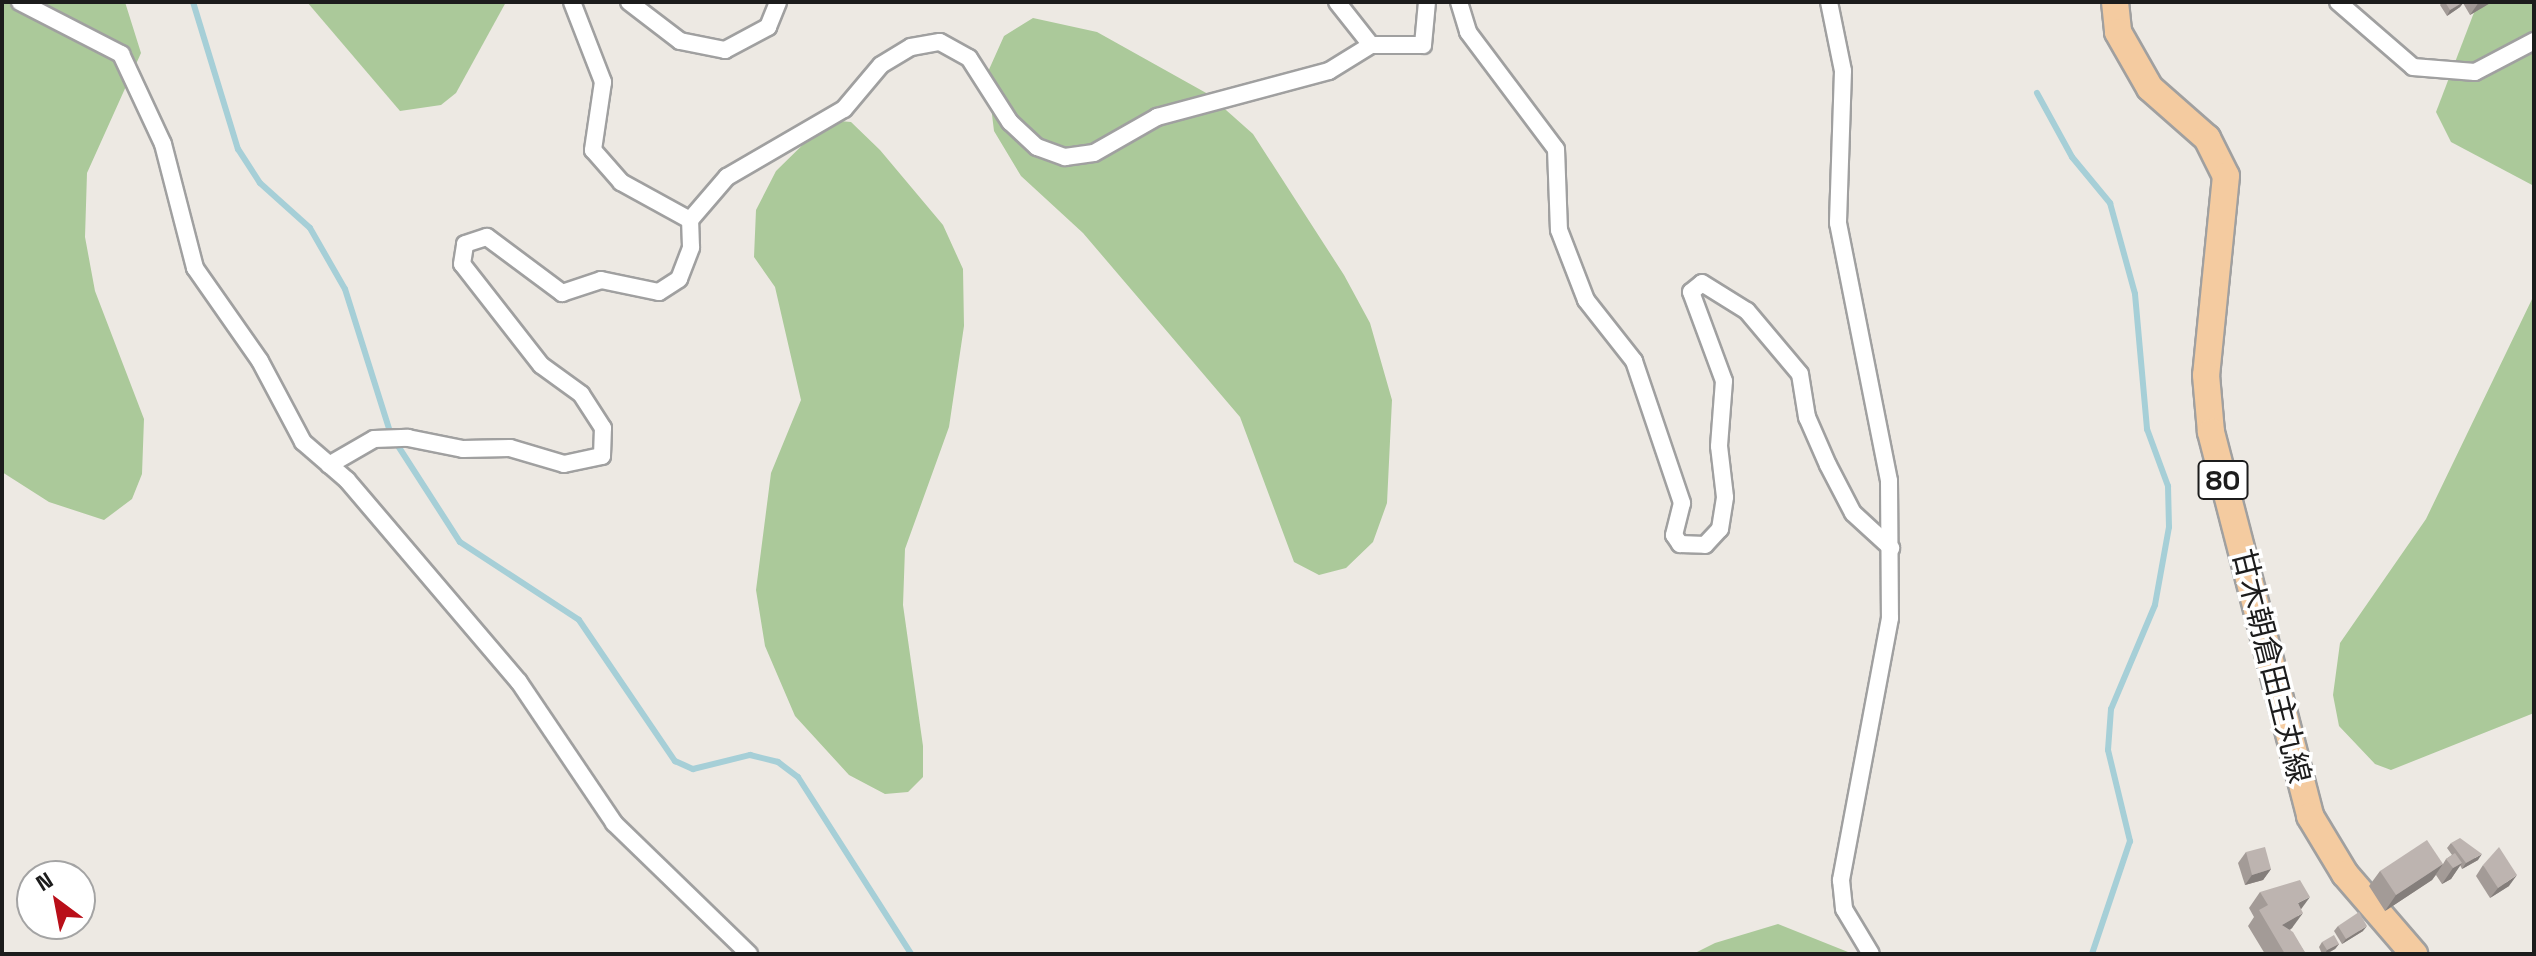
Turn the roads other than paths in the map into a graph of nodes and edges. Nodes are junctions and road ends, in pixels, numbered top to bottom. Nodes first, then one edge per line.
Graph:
1 (20, 2) edge
2 (572, 2) edge
3 (629, 2) edge
4 (778, 2) edge
5 (1337, 2) edge
6 (1427, 2) edge
7 (1459, 2) edge
8 (1829, 2) edge
9 (2115, 2) edge
10 (2338, 2) edge
11 (2534, 41) edge
12 (1371, 45) junction
13 (690, 220) junction
14 (329, 465) junction
15 (1891, 548) junction
16 (749, 954) edge
17 (1871, 954) edge
18 (2414, 954) edge

1 - 14 street
2 - 13 street
3 - 4 street
5 - 12 street
6 - 12 street
7 - 15 street
8 - 15 street
9 - 18 main road, 甘木朝倉田主丸線 / 80
10 - 11 street
12 - 13 street
13 - 14 street
14 - 16 street
15 - 17 street

